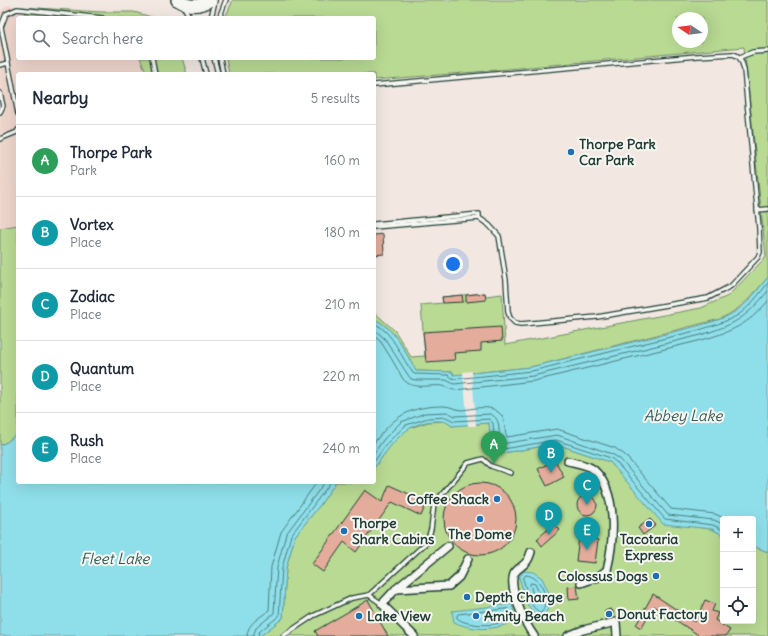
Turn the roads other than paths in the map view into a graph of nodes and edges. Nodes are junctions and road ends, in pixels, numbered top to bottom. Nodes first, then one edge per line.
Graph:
1 (212, 0) edge
2 (215, 0) edge
3 (226, 0) edge
4 (179, 1) edge
5 (83, 16) edge
6 (189, 16) edge
7 (211, 16) edge
8 (220, 16) edge
9 (768, 51) edge
10 (740, 57) junction
11 (152, 60) edge
12 (202, 60) edge
13 (214, 60) edge
14 (220, 60) edge
15 (8, 63) junction
16 (0, 65) edge
17 (155, 72) edge
18 (206, 72) edge
19 (218, 72) edge
20 (223, 72) edge
21 (376, 85) edge
22 (0, 93) edge
23 (16, 104) edge
24 (0, 112) edge
25 (16, 132) edge
26 (0, 138) edge
27 (768, 209) edge
28 (757, 210) junction
29 (479, 216) junction
30 (376, 224) edge
31 (376, 227) edge
32 (568, 461) dead end
33 (511, 473) dead end
34 (448, 546) dead end
35 (531, 552) dead end
36 (468, 559) dead end
37 (581, 583) dead end
38 (396, 589) junction
39 (369, 595) junction
40 (382, 604) junction
41 (283, 636) edge
42 (414, 636) edge
43 (534, 636) edge
44 (568, 636) edge
45 (617, 636) edge

1 - 4 main road
2 - 7 lane
3 - 8 lane
4 - 6 lane
5 - 15 lane
9 - 10 lane
10 - 21 lane
10 - 28 lane
11 - 17 lane
12 - 18 lane
13 - 19 lane
14 - 20 lane
15 - 16 lane
15 - 23 lane
22 - 24 lane
25 - 26 lane
27 - 28 lane
28 - 29 lane
29 - 30 lane
29 - 31 lane
32 - 37 street
33 - 39 lane
34 - 38 street
35 - 43 street
36 - 38 street
38 - 40 street
39 - 40 lane
39 - 41 lane
40 - 42 street
44 - 45 street

